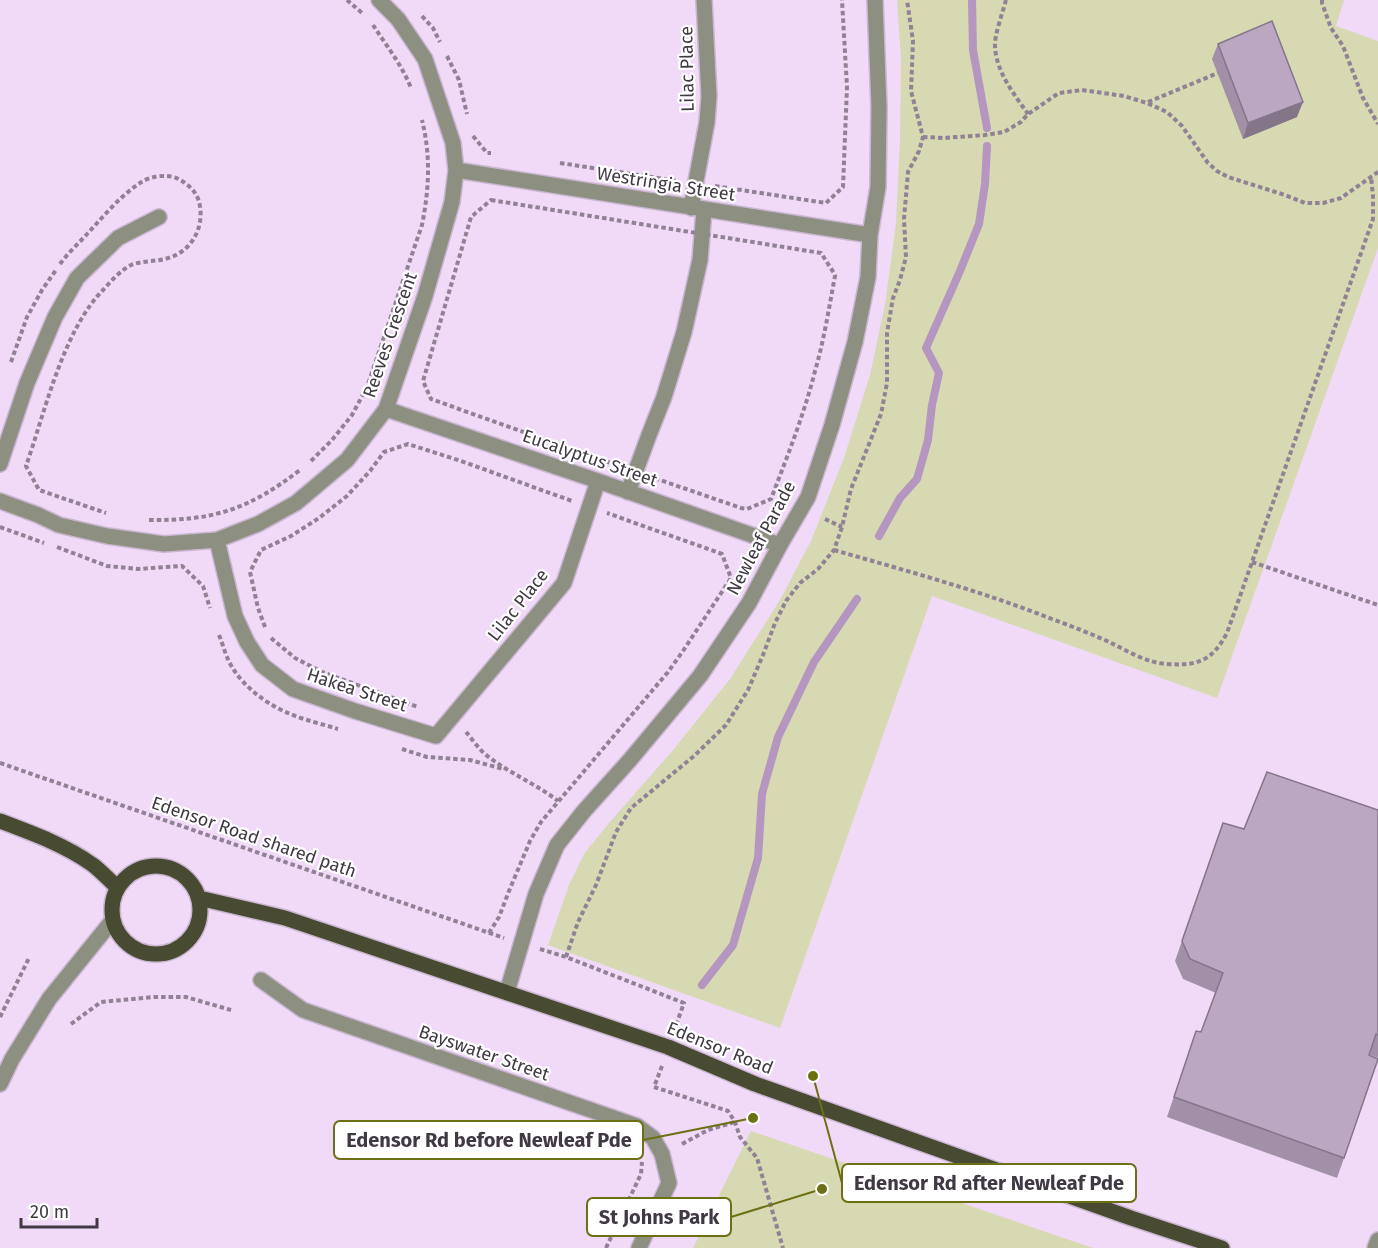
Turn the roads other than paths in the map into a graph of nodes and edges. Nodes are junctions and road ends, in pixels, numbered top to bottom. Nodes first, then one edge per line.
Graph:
1 (379, 0) edge
2 (704, 0) edge
3 (875, 0) edge
4 (456, 170) junction
5 (697, 209) junction
6 (159, 217) dead end
7 (870, 235) junction
8 (386, 409) junction
9 (0, 464) edge
10 (598, 481) junction
11 (628, 492) junction
12 (0, 501) edge
13 (217, 540) junction
14 (780, 545) junction
15 (436, 736) joint
16 (0, 821) edge
17 (117, 887) junction
18 (199, 898) junction
19 (112, 921) junction
20 (261, 980) dead end
21 (507, 992) junction
22 (0, 1084) edge
23 (1378, 1240) edge
24 (639, 1248) edge
25 (1222, 1248) edge
26 (1375, 1248) edge

1 - 4 street, Reeves Crescent
2 - 5 street, Lilac Place
3 - 7 street, Newleaf Parade
4 - 5 street, Westringia Street
4 - 8 street, Reeves Crescent
5 - 7 street, Westringia Street
5 - 11 street, Lilac Place
6 - 9 street
7 - 14 street, Newleaf Parade
8 - 10 street, Eucalyptus Street
8 - 13 street, Reeves Crescent
10 - 11 street, Eucalyptus Street
10 - 15 street, Lilac Place
11 - 14 street, Eucalyptus Street
12 - 13 street, Reeves Crescent
13 - 15 street, Hakea Street
14 - 21 street, Newleaf Parade
16 - 17 main road
17 - 18 main road
17 - 19 main road
18 - 19 main road
18 - 21 main road, Edensor Road
19 - 22 street
20 - 24 street, Bayswater Street
21 - 25 main road, Edensor Road
23 - 26 street

